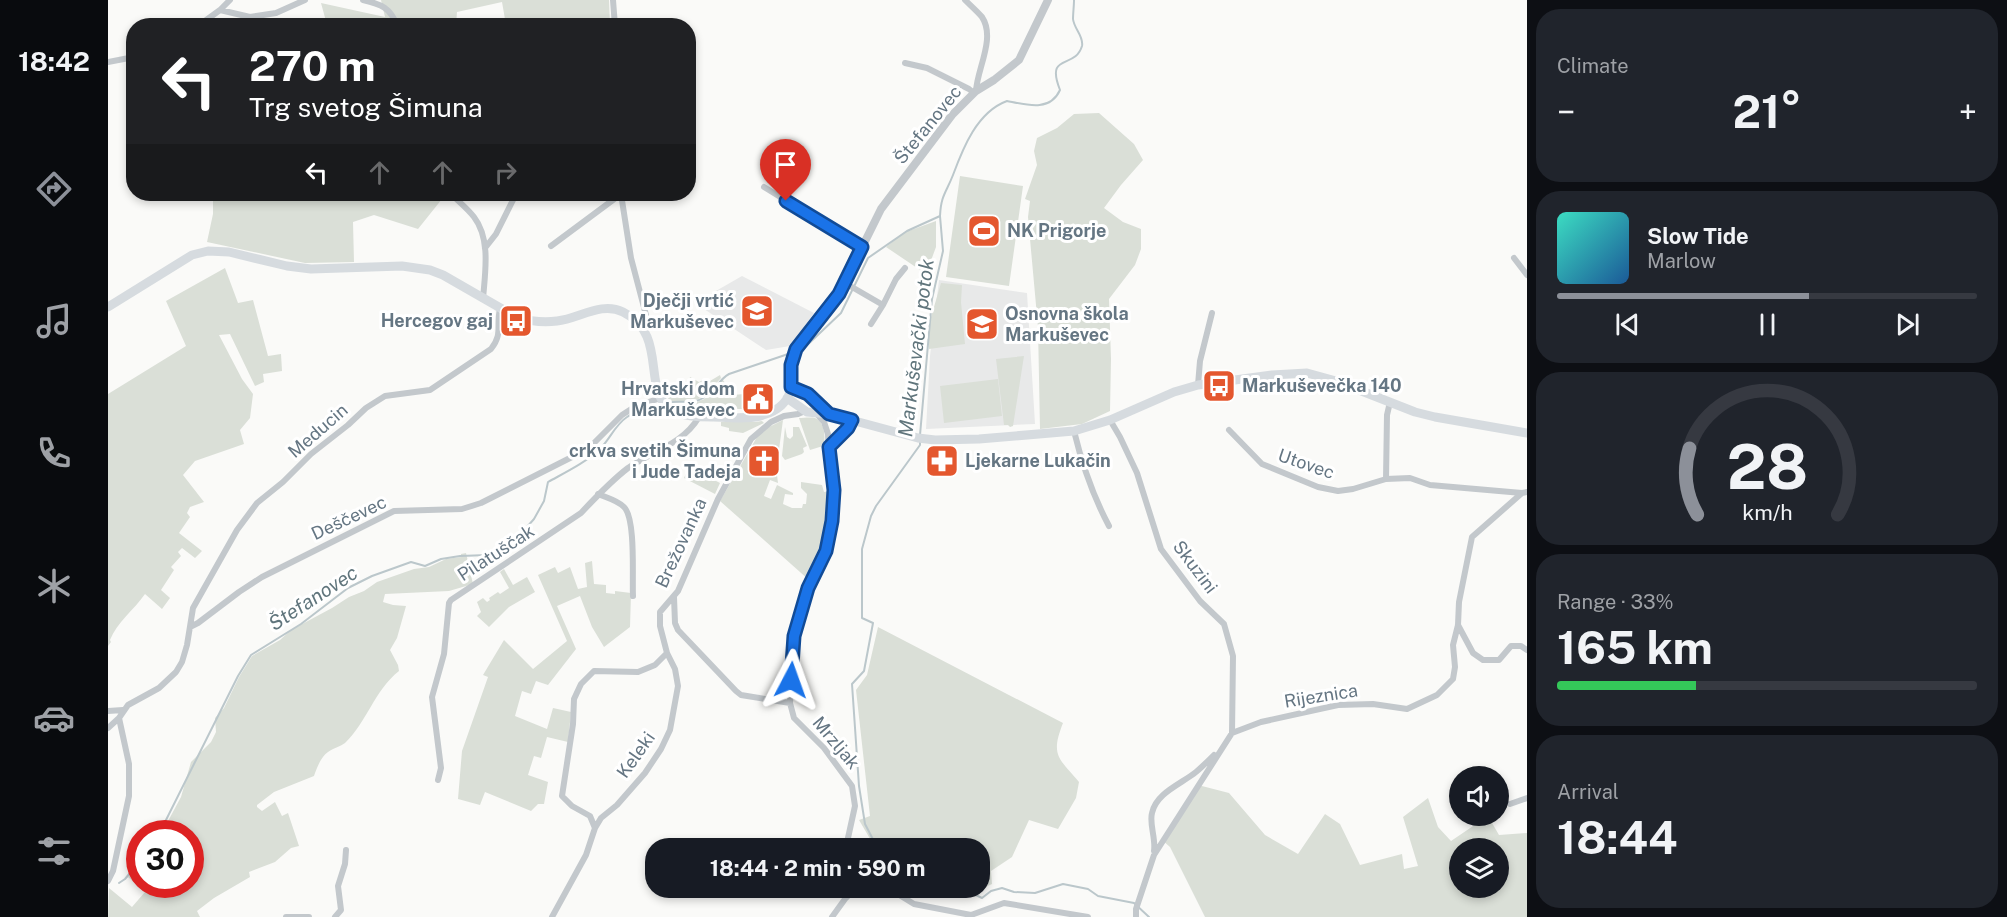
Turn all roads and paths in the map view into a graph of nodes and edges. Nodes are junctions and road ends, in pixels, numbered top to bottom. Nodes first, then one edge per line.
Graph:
1 (230, 0) edge
2 (302, 0) edge
3 (363, 0) edge
4 (613, 0) edge
5 (965, 0) edge
6 (1048, 0) edge
7 (220, 10) junction
8 (209, 18) edge
9 (394, 18) edge
10 (614, 18) edge
11 (126, 59) edge
12 (108, 62) edge
13 (905, 63) dead end
14 (975, 92) junction
15 (764, 187) dead end
16 (458, 201) edge
17 (512, 201) edge
18 (612, 201) edge
19 (622, 201) edge
20 (551, 246) dead end
21 (862, 247) junction
22 (485, 248) junction
23 (1514, 258) dead end
24 (905, 268) dead end
25 (1527, 275) edge
26 (848, 284) junction
27 (483, 299) junction
28 (883, 305) junction
29 (108, 307) edge
30 (500, 309) junction
31 (1212, 313) dead end
32 (871, 324) dead end
33 (642, 326) junction
34 (1198, 385) junction
35 (791, 387) junction
36 (787, 398) junction
37 (816, 401) junction
38 (664, 402) junction
39 (1390, 402) junction
40 (810, 412) junction
41 (829, 414) junction
42 (699, 417) junction
43 (852, 420) junction
44 (1110, 420) junction
45 (1229, 430) dead end
46 (1074, 431) junction
47 (1527, 433) edge
48 (829, 447) junction
49 (1386, 479) junction
50 (1525, 493) edge
51 (598, 495) junction
52 (1109, 526) dead end
53 (633, 596) dead end
54 (674, 597) junction
55 (1458, 625) junction
56 (190, 627) junction
57 (1527, 650) edge
58 (667, 653) junction
59 (790, 703) junction
60 (123, 710) junction
61 (108, 711) edge
62 (119, 718) junction
63 (108, 728) edge
64 (1232, 733) junction
65 (1221, 749) junction
66 (438, 780) dead end
67 (1527, 798) edge
68 (1510, 804) dead end
69 (595, 828) junction
70 (848, 838) edge
71 (346, 850) dead end
72 (1154, 855) junction
73 (108, 880) edge
74 (846, 898) edge
75 (904, 898) edge
76 (286, 917) edge
77 (309, 917) edge
78 (335, 917) edge
79 (552, 917) edge
80 (832, 917) edge
81 (1086, 917) edge
82 (1136, 917) edge

1 - 7 street
2 - 7 street
3 - 9 street
4 - 10 street
5 - 14 street
6 - 14 street, Štefanovec
7 - 8 street
11 - 12 street
13 - 14 street
14 - 21 street, Štefanovec
15 - 21 street
16 - 22 street
17 - 22 street
18 - 20 street
19 - 33 street
21 - 26 street, Štefanovec
22 - 27 street
23 - 25 street
24 - 28 street
26 - 28 street
26 - 35 street, Štefanovec
27 - 29 main road
27 - 30 main road
28 - 32 street
30 - 33 main road
30 - 56 street, Meducin
31 - 34 street
33 - 38 main road
34 - 39 main road
34 - 44 main road
35 - 36 main road
35 - 37 main road
36 - 40 main road
36 - 42 main road
37 - 40 main road
37 - 41 main road
38 - 42 main road
38 - 56 street, Deščevec
39 - 47 main road
39 - 49 street
40 - 41 main road
40 - 48 street
40 - 54 street, Brežovanka
41 - 43 main road
42 - 51 street, Pilatuščak
43 - 46 main road
43 - 48 street
44 - 46 main road
44 - 64 street, Skuzini
45 - 49 street, Utovec
46 - 52 street
48 - 59 street
49 - 50 street, Utovec
50 - 55 street, Rijeznica
51 - 53 street
51 - 66 street, Pilatuščak
54 - 58 street, Brežovanka
54 - 59 street
55 - 57 street
55 - 64 street, Rijeznica
56 - 60 street
58 - 69 street, Keleki
58 - 69 street
59 - 70 street, Mrzljak
60 - 61 street
60 - 62 street
62 - 63 street
62 - 73 street
64 - 65 street
65 - 72 street
65 - 72 street
67 - 68 street
69 - 79 street
71 - 78 street
72 - 82 street
74 - 80 street
75 - 81 street
76 - 77 street

